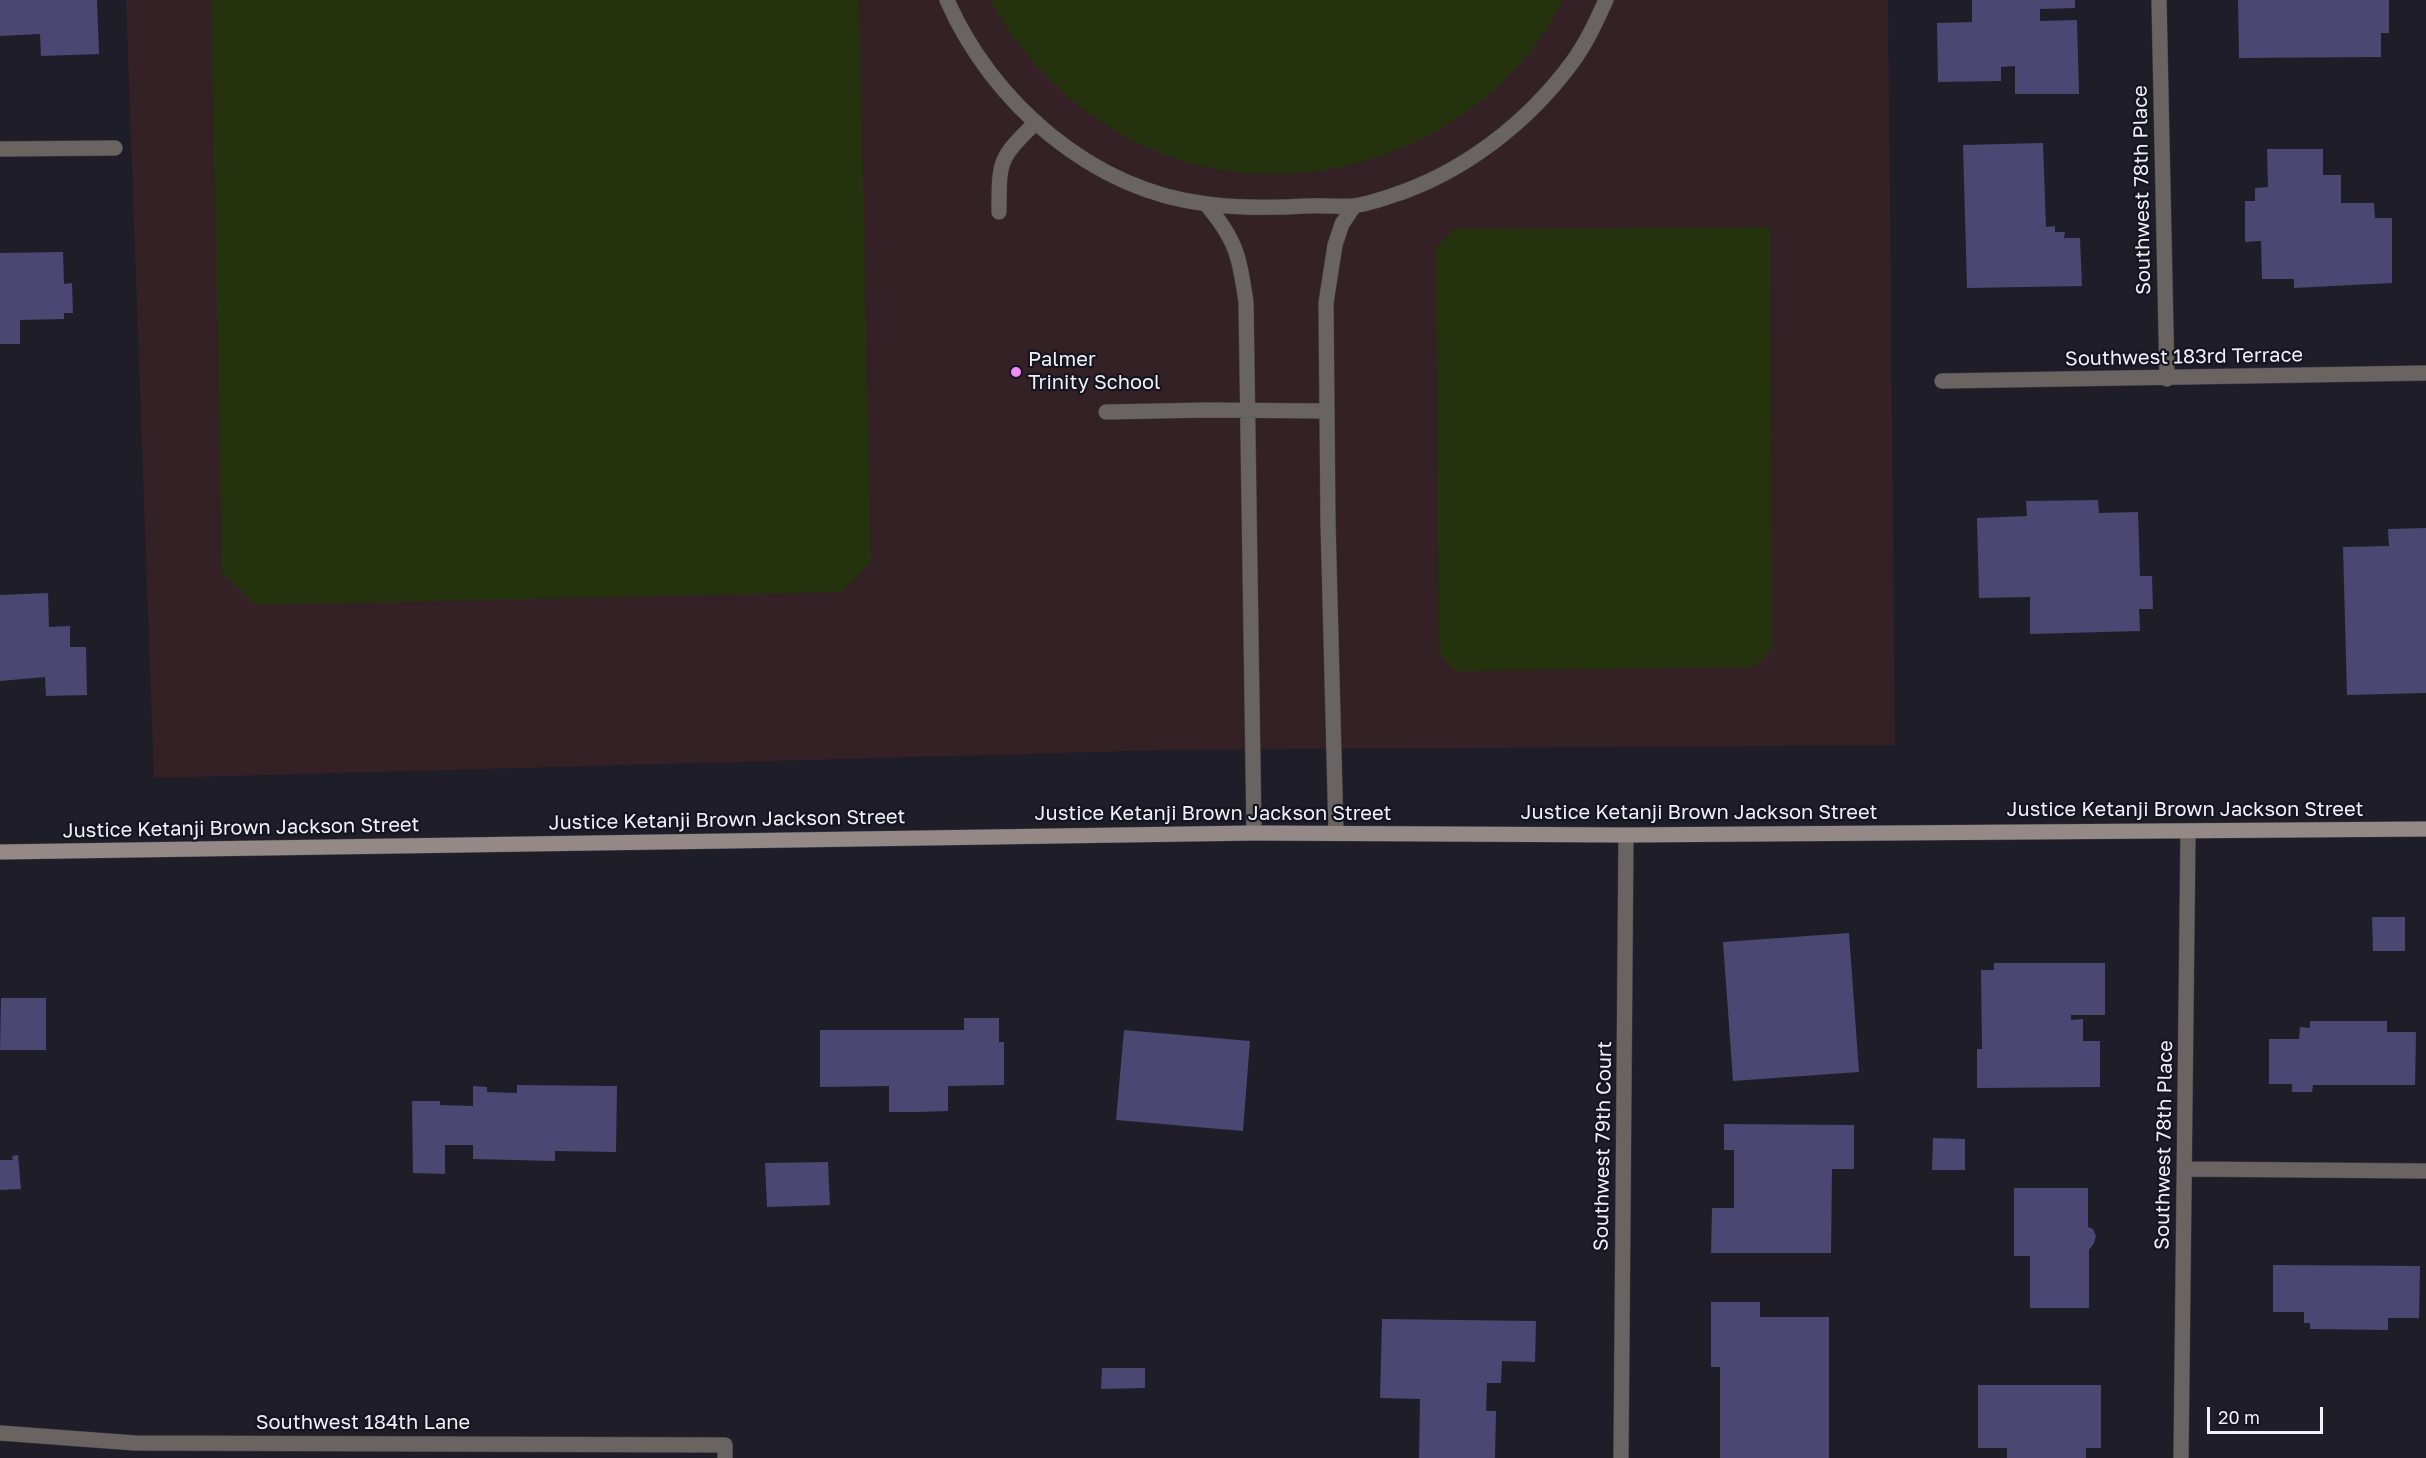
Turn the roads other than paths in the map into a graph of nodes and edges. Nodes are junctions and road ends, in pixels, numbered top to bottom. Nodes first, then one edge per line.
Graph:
1 (947, 0) edge
2 (1606, 0) edge
3 (2159, 0) edge
4 (1036, 122) junction
5 (116, 148) dead end
6 (0, 150) edge
7 (1206, 204) junction
8 (1354, 206) junction
9 (999, 212) dead end
10 (2426, 373) edge
11 (2167, 379) junction
12 (1942, 381) dead end
13 (1247, 411) junction
14 (1327, 411) junction
15 (1106, 412) dead end
16 (2426, 829) edge
17 (2188, 832) junction
18 (1254, 833) junction
19 (1336, 833) junction
20 (1626, 835) junction
21 (0, 852) edge
22 (2185, 1169) junction
23 (2426, 1171) edge
24 (0, 1432) edge
25 (725, 1452) edge
26 (1621, 1458) edge
27 (2181, 1458) edge

1 - 4 street
2 - 8 street
3 - 11 street, Southwest 78th Place
4 - 7 street
4 - 9 street
5 - 6 street
7 - 8 street
7 - 13 street
8 - 14 street
10 - 11 street, Southwest 183rd Terrace
11 - 12 street, Southwest 183rd Terrace
13 - 14 street
13 - 15 street
13 - 18 street
14 - 19 street
16 - 17 main road, Justice Ketanji Brown Jackson Street
17 - 20 main road, Justice Ketanji Brown Jackson Street
17 - 22 street, Southwest 78th Place
18 - 19 main road, Justice Ketanji Brown Jackson Street
18 - 21 main road, Justice Ketanji Brown Jackson Street
19 - 20 main road, Justice Ketanji Brown Jackson Street
20 - 26 street, Southwest 79th Court
22 - 23 street
22 - 27 street, Southwest 78th Place
24 - 25 street, Southwest 184th Lane

